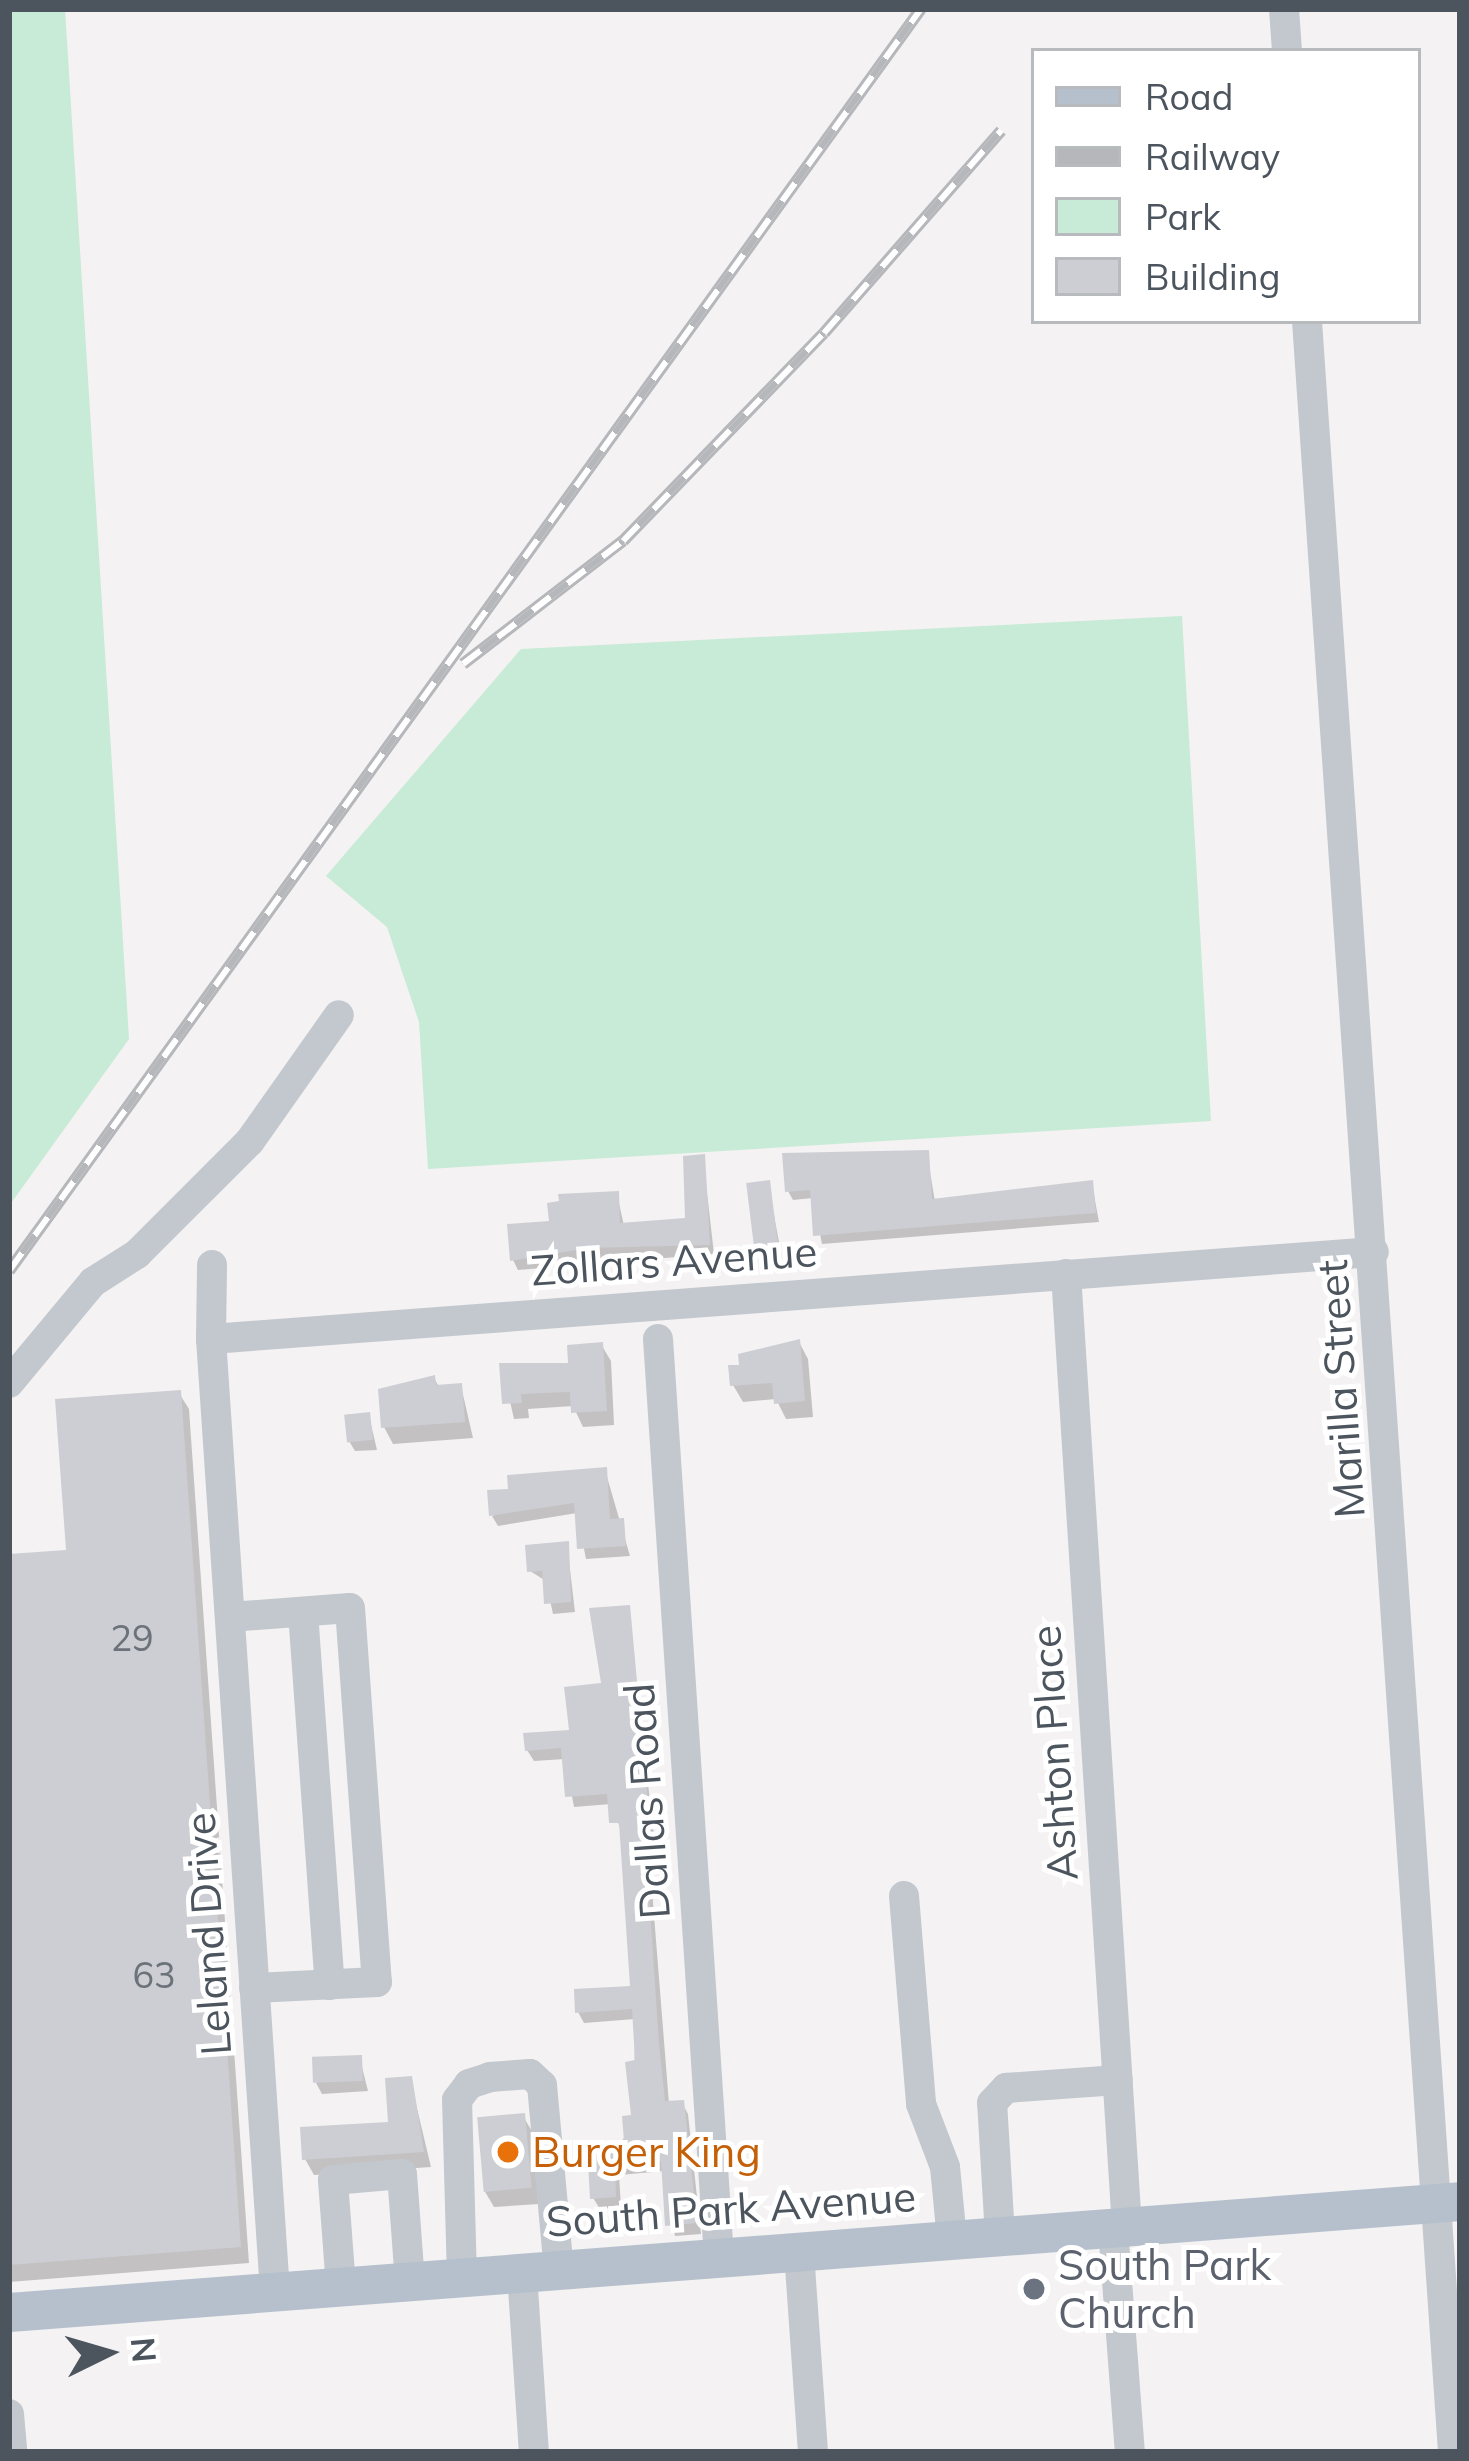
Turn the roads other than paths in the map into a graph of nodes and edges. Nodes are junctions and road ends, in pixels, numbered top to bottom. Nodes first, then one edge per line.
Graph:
1 (1284, 9) edge
2 (1287, 48) edge
3 (1307, 324) edge
4 (339, 1016) dead end
5 (1374, 1252) junction
6 (212, 1265) dead end
7 (1066, 1274) junction
8 (212, 1339) junction
9 (658, 1339) dead end
10 (9, 1383) edge
11 (303, 1612) junction
12 (230, 1617) junction
13 (904, 1897) dead end
14 (330, 1984) junction
15 (254, 1988) junction
16 (1118, 2080) junction
17 (1446, 2143) edge
18 (1448, 2202) edge
19 (1120, 2227) junction
20 (1000, 2236) junction
21 (952, 2240) junction
22 (799, 2252) junction
23 (718, 2258) junction
24 (540, 2272) junction
25 (462, 2278) junction
26 (410, 2282) junction
27 (341, 2287) junction
28 (274, 2292) junction
29 (9, 2312) edge
30 (9, 2414) edge
31 (12, 2452) edge
32 (534, 2452) edge
33 (813, 2452) edge
34 (1130, 2452) edge
35 (1453, 2452) edge

1 - 2 street
3 - 5 street, Marilla Street
4 - 10 street
5 - 7 street, Zollars Avenue
5 - 17 street, Marilla Street
6 - 8 street
7 - 8 street, Zollars Avenue
7 - 16 street, Ashton Place
8 - 12 street, Leland Drive
9 - 23 street, Dallas Road
11 - 12 street
11 - 14 street
11 - 14 street
12 - 15 street, Leland Drive
13 - 21 street
14 - 15 street
15 - 28 street, Leland Drive
16 - 19 street, Ashton Place
16 - 20 street
17 - 18 street, Marilla Street
18 - 19 main road, South Park Avenue
18 - 35 street, Marilla Street
19 - 20 main road, South Park Avenue
19 - 34 street, Ashton Place
20 - 21 main road, South Park Avenue
21 - 22 main road, South Park Avenue
22 - 23 main road, South Park Avenue
22 - 33 street
23 - 24 main road, South Park Avenue
24 - 25 main road, South Park Avenue
24 - 25 street
24 - 32 street
25 - 26 main road, South Park Avenue
26 - 27 main road, South Park Avenue
26 - 27 street
27 - 28 main road, South Park Avenue
28 - 29 main road, South Park Avenue
30 - 31 street

